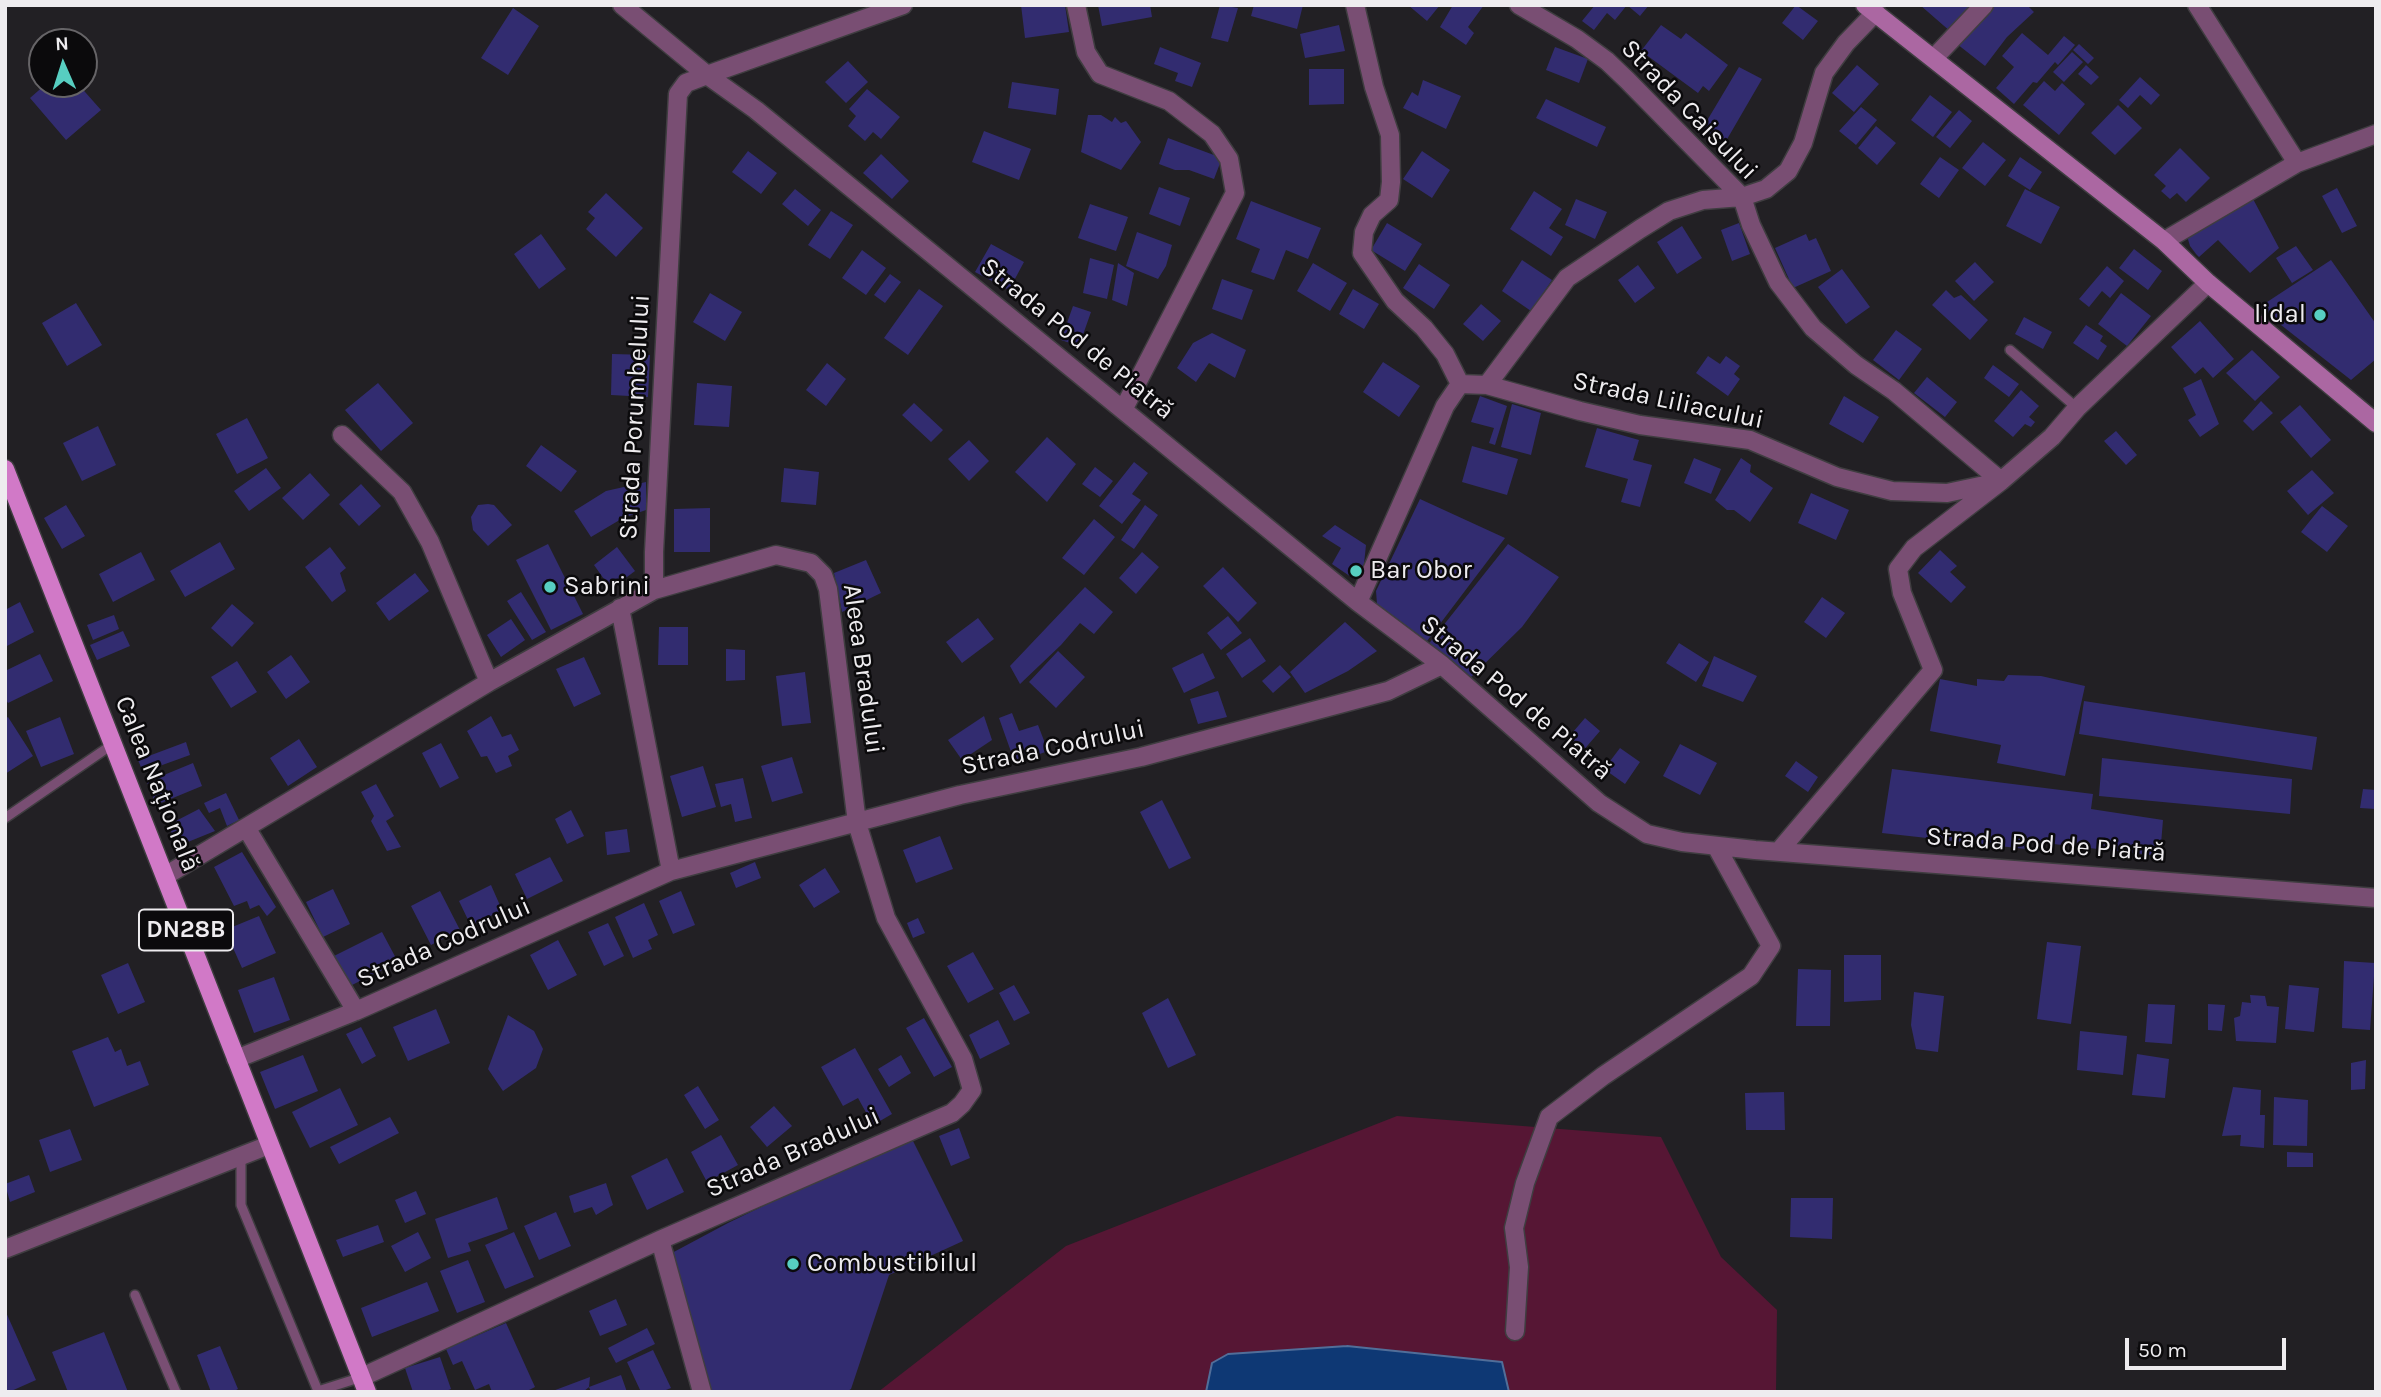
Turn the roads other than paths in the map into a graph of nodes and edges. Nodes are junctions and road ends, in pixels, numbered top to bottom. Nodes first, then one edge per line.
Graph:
1 (622, 5) edge
2 (903, 5) edge
3 (1076, 5) edge
4 (1355, 5) edge
5 (1519, 5) edge
6 (1984, 5) edge
7 (2197, 5) edge
8 (1871, 9) edge
9 (1934, 58) junction
10 (707, 75) junction
11 (2376, 134) edge
12 (2297, 163) junction
13 (1742, 197) junction
14 (2164, 241) junction
15 (2208, 283) junction
16 (2010, 350) dead end
17 (1460, 384) junction
18 (1487, 384) junction
19 (2077, 408) junction
20 (1123, 410) junction
21 (2376, 423) edge
22 (342, 435) dead end
23 (5, 469) edge
24 (2001, 481) junction
25 (654, 590) junction
26 (1358, 602) junction
27 (621, 608) junction
28 (1442, 665) junction
29 (489, 682) junction
30 (113, 744) junction
31 (5, 818) edge
32 (858, 823) junction
33 (247, 829) junction
34 (1716, 846) junction
35 (1779, 851) junction
36 (671, 871) junction
37 (165, 876) junction
38 (2376, 898) edge
39 (356, 1011) junction
40 (236, 1059) junction
41 (269, 1145) junction
42 (241, 1156) junction
43 (660, 1240) junction
44 (5, 1249) edge
45 (135, 1295) dead end
46 (1515, 1331) dead end
47 (364, 1384) edge
48 (176, 1392) edge
49 (702, 1392) edge

1 - 10 street, Strada Pod de Piatră
2 - 10 street, Strada Porumbelului
3 - 20 street
4 - 17 street
5 - 13 street, Strada Caisului
6 - 9 street
7 - 12 street
8 - 9 street
8 - 13 street
9 - 14 street
10 - 20 street, Strada Pod de Piatră
10 - 25 street, Strada Porumbelului
11 - 12 street
12 - 14 street
13 - 18 street
13 - 24 street, Strada Caisului
14 - 15 street
15 - 19 street, Strada Liliacului
15 - 21 street
16 - 19 lane
17 - 18 street, Strada Liliacului
17 - 26 street
18 - 24 street, Strada Liliacului
19 - 24 street, Strada Liliacului
20 - 26 street, Strada Pod de Piatră
22 - 29 street
23 - 30 main road, Calea Națională / DN28B
24 - 35 street, Strada Liliacului
25 - 27 street
25 - 32 street, Aleea Bradului
26 - 28 street, Strada Pod de Piatră
27 - 29 street
27 - 36 street
28 - 32 street, Strada Codrului
28 - 34 street, Strada Pod de Piatră
29 - 33 street
30 - 31 lane
30 - 37 main road, Calea Națională / DN28B
32 - 36 street, Strada Codrului
32 - 43 street, Strada Bradului
33 - 37 street
33 - 39 street
34 - 35 street, Strada Pod de Piatră
34 - 46 street
35 - 38 street, Strada Pod de Piatră
36 - 39 street, Strada Codrului
37 - 40 main road, Calea Națională / DN28B
39 - 40 street, Strada Codrului
40 - 41 main road, Calea Națională / DN28B
41 - 42 street
41 - 47 main road, Calea Națională / DN28B
42 - 44 street
42 - 47 lane
43 - 47 street, Strada Bradului
43 - 49 street
45 - 48 lane

